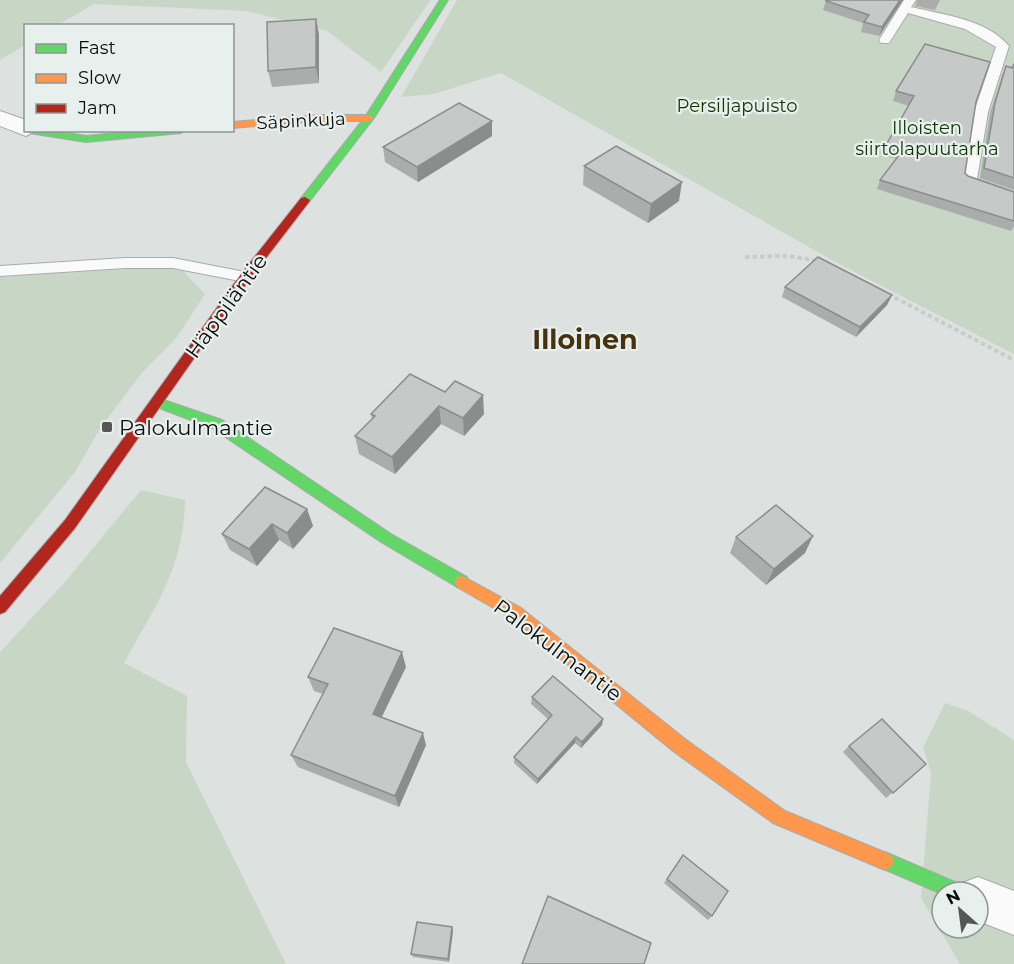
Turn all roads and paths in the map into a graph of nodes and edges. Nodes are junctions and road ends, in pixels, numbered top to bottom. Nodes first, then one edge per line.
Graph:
1 (444, 0) edge
2 (907, 5) edge
3 (885, 40) dead end
4 (0, 118) edge
5 (369, 118) junction
6 (234, 125) edge
7 (24, 129) edge
8 (38, 132) edge
9 (166, 132) edge
10 (1014, 197) edge
11 (745, 258) dead end
12 (826, 264) edge
13 (0, 271) edge
14 (245, 277) junction
15 (887, 294) edge
16 (1014, 360) edge
17 (158, 403) junction
18 (0, 607) edge
19 (930, 880) edge
20 (990, 904) edge
21 (1014, 913) edge

1 - 5 street, Häppiläntie
2 - 3 lane
2 - 10 lane
4 - 7 street
5 - 6 street, Säpinkuja
5 - 14 street, Häppiläntie
8 - 9 street
11 - 12 path
13 - 14 lane
14 - 17 street, Häppiläntie
15 - 16 path
17 - 18 street, Häppiläntie
17 - 19 street, Palokulmantie
20 - 21 street

